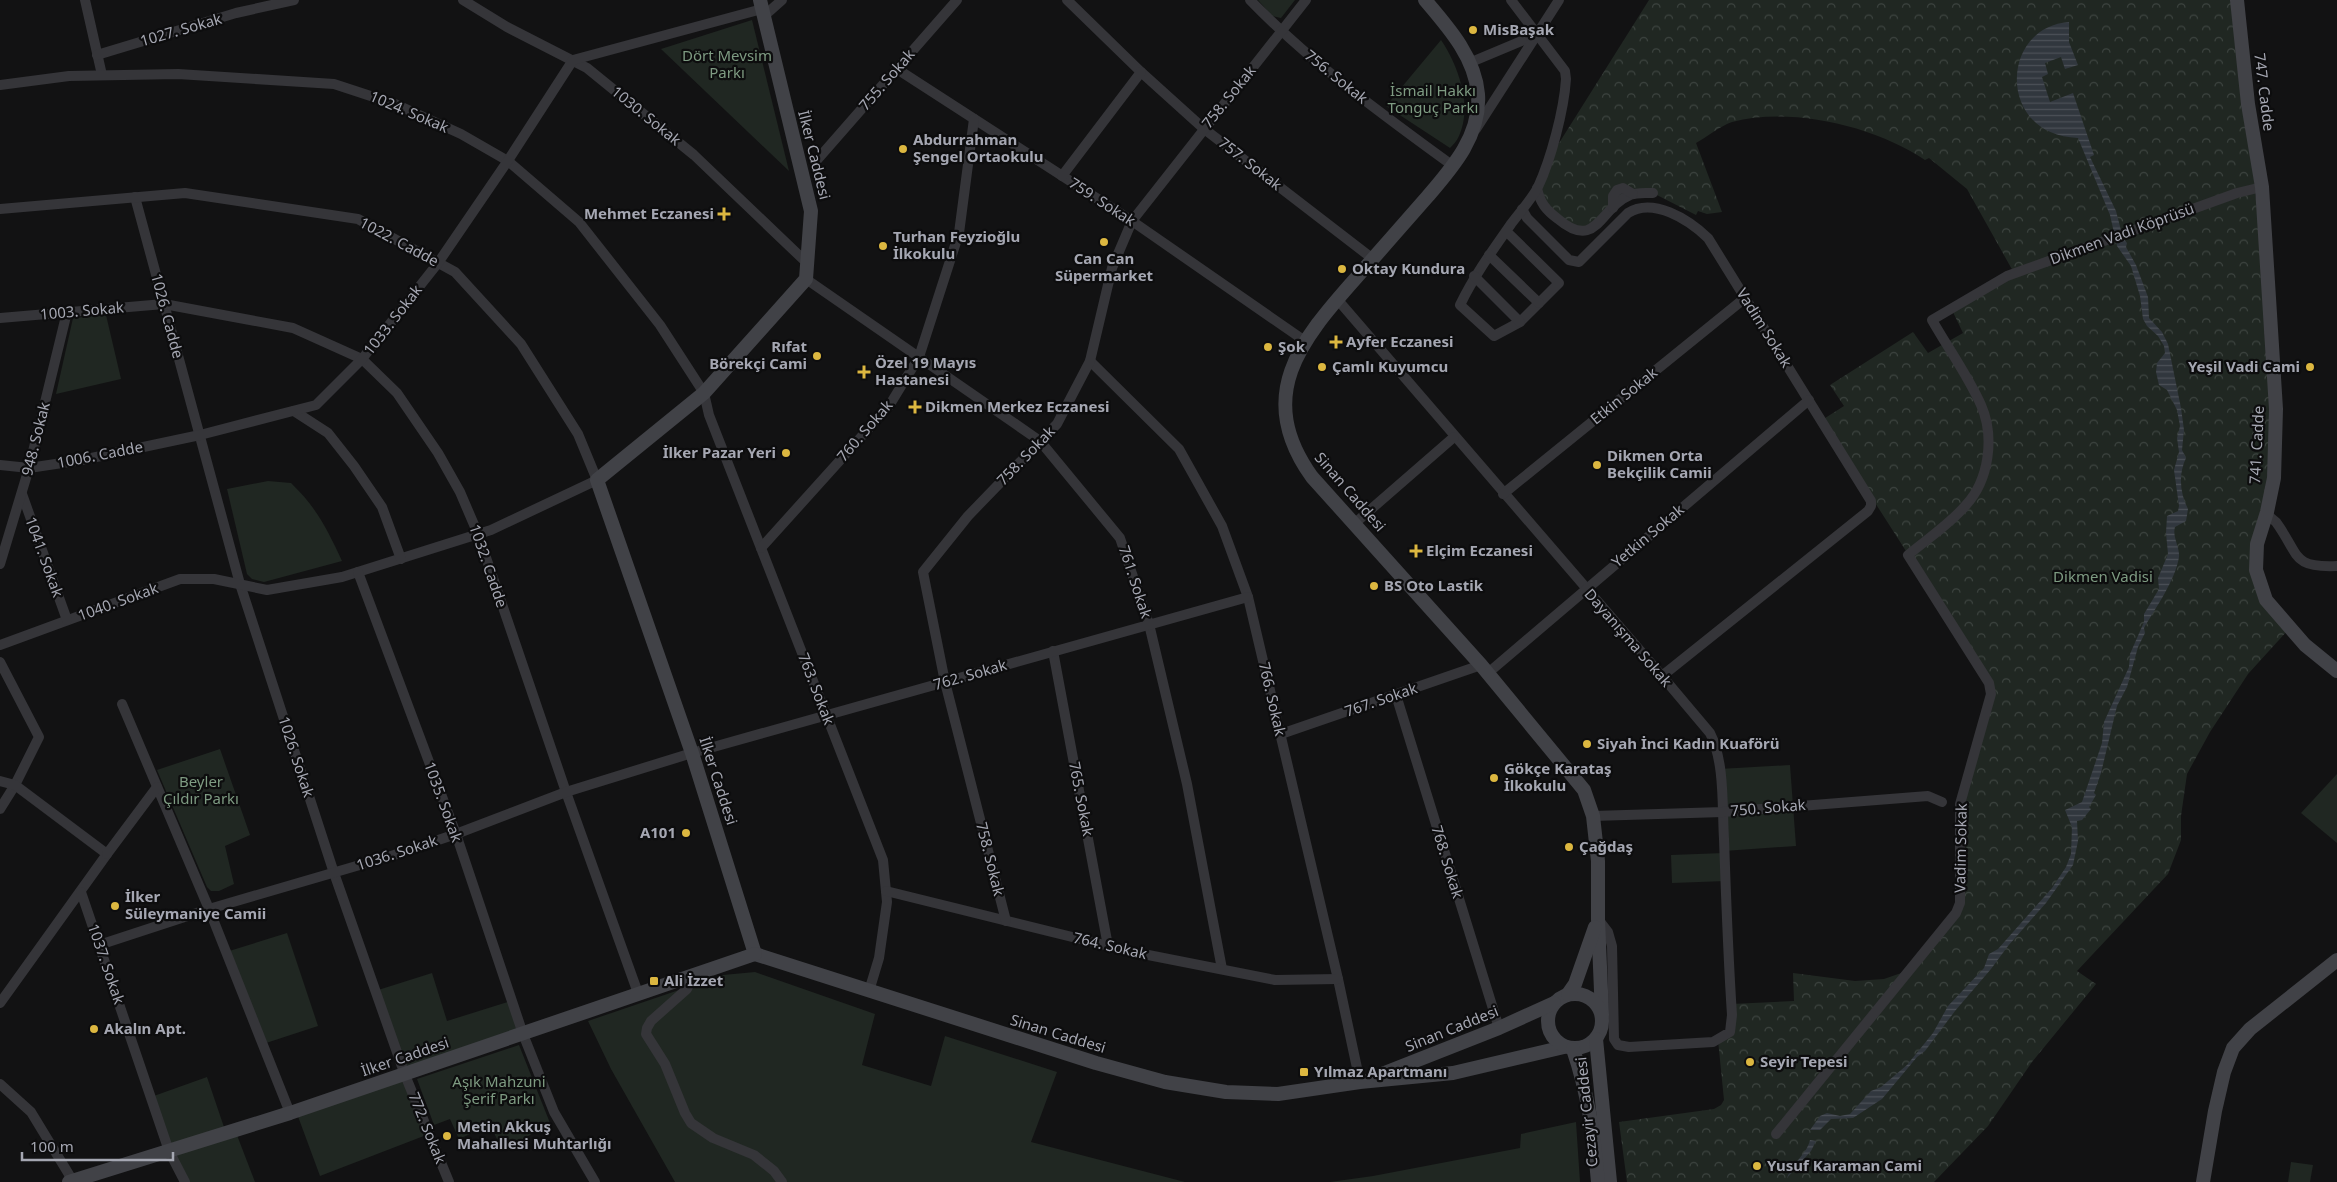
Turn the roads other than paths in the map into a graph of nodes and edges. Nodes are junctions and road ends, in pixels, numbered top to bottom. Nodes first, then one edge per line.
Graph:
1 (85, 0) edge
2 (294, 0) edge
3 (465, 0) edge
4 (782, 0) edge
5 (957, 0) edge
6 (1068, 0) edge
7 (1250, 0) edge
8 (1306, 0) edge
9 (1425, 0) edge
10 (1511, 0) edge
11 (1559, 0) edge
12 (2237, 0) edge
13 (762, 8) edge
14 (1281, 32) junction
15 (1537, 35) junction
16 (97, 54) junction
17 (573, 60) junction
18 (1469, 64) junction
19 (896, 69) junction
20 (1141, 72) junction
21 (102, 75) junction
22 (0, 85) edge
23 (974, 119) junction
24 (1203, 128) junction
25 (1474, 132) junction
26 (508, 160) junction
27 (817, 160) dead end
28 (1452, 166) junction
29 (1062, 176) junction
30 (1537, 188) junction
31 (2262, 188) junction
32 (1652, 193) dead end
33 (135, 197) junction
34 (0, 209) edge
35 (1522, 209) junction
36 (1132, 221) junction
37 (1506, 231) junction
38 (1489, 255) junction
39 (1373, 259) junction
40 (438, 263) junction
41 (807, 263) junction
42 (1474, 276) junction
43 (806, 279) junction
44 (1745, 298) junction
45 (1337, 299) junction
46 (1539, 302) junction
47 (164, 304) junction
48 (67, 312) junction
49 (0, 318) edge
50 (1520, 322) junction
51 (1305, 341) junction
52 (919, 357) junction
53 (362, 359) junction
54 (1090, 361) junction
55 (704, 393) junction
56 (1809, 400) junction
57 (294, 411) junction
58 (200, 435) junction
59 (1454, 437) junction
60 (1040, 441) junction
61 (0, 465) edge
62 (29, 468) junction
63 (597, 480) junction
64 (22, 494) junction
65 (1503, 494) junction
66 (2264, 518) junction
67 (1354, 524) junction
68 (478, 534) junction
69 (761, 548) junction
70 (1908, 555) joint
71 (400, 558) junction
72 (0, 564) edge
73 (2337, 566) edge
74 (358, 572) junction
75 (240, 584) junction
76 (1585, 588) junction
77 (1248, 597) junction
78 (67, 620) junction
79 (1149, 624) junction
80 (0, 646) edge
81 (1053, 651) junction
82 (0, 662) edge
83 (1484, 669) junction
84 (2337, 671) edge
85 (1662, 676) junction
86 (945, 682) junction
87 (1396, 695) junction
88 (122, 704) dead end
89 (826, 715) junction
90 (1281, 734) junction
91 (692, 753) junction
92 (0, 781) edge
93 (15, 785) junction
94 (157, 788) junction
95 (566, 792) junction
96 (1942, 802) dead end
97 (0, 809) edge
98 (1722, 812) junction
99 (1594, 816) junction
100 (456, 834) junction
101 (107, 854) junction
102 (334, 873) junction
103 (886, 891) junction
104 (80, 892) junction
105 (209, 909) junction
106 (1598, 919) junction
107 (1006, 921) junction
108 (99, 945) junction
109 (1108, 946) junction
110 (755, 954) junction
111 (2337, 960) edge
112 (1222, 969) junction
113 (694, 974) junction
114 (1338, 978) junction
115 (869, 991) junction
116 (638, 994) junction
117 (1568, 994) junction
118 (1554, 1003) junction
119 (0, 1004) edge
120 (1602, 1015) junction
121 (1499, 1028) junction
122 (523, 1034) junction
123 (1596, 1039) junction
124 (1569, 1048) junction
125 (405, 1075) junction
126 (1360, 1082) junction
127 (0, 1084) edge
128 (290, 1113) junction
129 (1600, 1131) junction
130 (1776, 1134) dead end
131 (169, 1151) junction
132 (71, 1181) edge
133 (185, 1182) edge
134 (449, 1182) edge
135 (596, 1182) edge
136 (782, 1182) edge
137 (1598, 1182) edge
138 (1610, 1182) edge
139 (2203, 1182) edge

1 - 16 street
2 - 16 street, 1027. Sokak
3 - 17 street, 1030. Sokak
4 - 13 street
5 - 19 street, 755. Sokak
6 - 20 street, 757. Sokak
7 - 14 street, 756. Sokak
8 - 14 street, 758. Sokak
9 - 18 main road, Sinan Caddesi
10 - 15 street
11 - 15 street
12 - 31 main road, 747. Cadde
13 - 17 street
13 - 41 main road, İlker Caddesi
14 - 24 street, 758. Sokak
14 - 28 street, 756. Sokak
15 - 18 street
15 - 25 street
15 - 30 street
16 - 21 street
17 - 26 street, 1033. Sokak
17 - 41 street, 1030. Sokak
18 - 25 main road, Sinan Caddesi
19 - 23 street, 759. Sokak
19 - 27 street, 755. Sokak
20 - 24 street, 757. Sokak
20 - 29 street
21 - 22 street, 1024. Sokak
21 - 26 street, 1024. Sokak
23 - 29 street, 759. Sokak
23 - 52 street, 760. Sokak
24 - 36 street, 758. Sokak
24 - 39 street, 757. Sokak
25 - 28 main road, Sinan Caddesi
26 - 40 street, 1033. Sokak
26 - 55 street, 1024. Sokak
28 - 39 main road, Sinan Caddesi
29 - 36 street, 759. Sokak
30 - 32 street
30 - 35 street
31 - 66 main road, 741. Cadde
31 - 70 street, Dikmen Vadi Köprüsü
33 - 34 street, 1022. Cadde
33 - 40 street, 1022. Cadde
33 - 47 street, 1026. Cadde
35 - 37 street
35 - 44 street, Vadim Sokak
36 - 51 street, 759. Sokak
36 - 54 street, 758. Sokak
37 - 38 street
37 - 46 street
38 - 42 street
38 - 46 street
39 - 45 main road, Sinan Caddesi
40 - 53 street, 1033. Sokak
40 - 63 street, 1022. Cadde
41 - 43 main road, İlker Caddesi
42 - 50 street
42 - 50 street
43 - 52 street, 761. Sokak
43 - 55 main road
44 - 56 street, Vadim Sokak
44 - 65 street, Etkin Sokak
45 - 51 main road, Sinan Caddesi
45 - 59 street, Dayanışma Sokak
46 - 50 street
47 - 48 street, 1003. Sokak
47 - 53 street, 1032. Cadde
47 - 58 street, 1026. Cadde
48 - 49 street, 1003. Sokak
48 - 62 street, 948. Sokak
51 - 67 main road, Sinan Caddesi
52 - 60 street, 761. Sokak
52 - 69 street, 760. Sokak
53 - 57 street, 1033. Sokak
53 - 68 street, 1032. Cadde
54 - 60 street, 758. Sokak
54 - 77 street, 766. Sokak
55 - 63 main road
55 - 69 street, 763. Sokak
56 - 76 street, Yetkin Sokak
56 - 85 street, Vadim Sokak
57 - 58 street, 1033. Sokak
57 - 71 street
58 - 62 street, 1006. Cadde
58 - 75 street, 1026. Sokak
59 - 65 street, Dayanışma Sokak
59 - 67 street
60 - 79 street, 761. Sokak
60 - 86 street, 758. Sokak
61 - 62 street, 1006. Cadde
62 - 64 street, 948. Sokak
63 - 68 street, 1040. Sokak
63 - 91 main road, İlker Caddesi
64 - 72 street, 948. Sokak
64 - 78 street, 1041. Sokak
65 - 76 street, Dayanışma Sokak
66 - 73 street
66 - 84 main road, 741. Cadde
67 - 83 main road, Sinan Caddesi
68 - 71 street, 1040. Sokak
68 - 95 street, 1032. Cadde
69 - 89 street, 763. Sokak
70 - 130 street, Vadim Sokak
71 - 74 street, 1040. Sokak
74 - 75 street, 1040. Sokak
74 - 100 street, 1035. Sokak
75 - 78 street, 1040. Sokak
75 - 102 street, 1026. Sokak
76 - 83 street, Yetkin Sokak
76 - 85 street, Dayanışma Sokak
77 - 79 street, 762. Sokak
77 - 90 street, 766. Sokak
78 - 80 street, 1040. Sokak
79 - 81 street, 762. Sokak
79 - 112 street, 761. Sokak
81 - 86 street, 762. Sokak
81 - 109 street, 765. Sokak
82 - 93 street
83 - 87 street, 767. Sokak
83 - 99 main road, Sinan Caddesi
85 - 98 street, Dayanışma Sokak
86 - 89 street, 762. Sokak
86 - 107 street, 758. Sokak
87 - 90 street, 767. Sokak
87 - 121 street, 768. Sokak
88 - 94 street
89 - 91 street, 762. Sokak
89 - 103 street, 763. Sokak
90 - 114 street, 766. Sokak
91 - 95 street, 1036. Sokak
91 - 110 main road, İlker Caddesi
92 - 93 street
93 - 97 street
93 - 101 street
94 - 101 street
94 - 105 street
95 - 100 street, 1036. Sokak
95 - 116 street, 1032. Cadde
96 - 98 street, 750. Sokak
98 - 99 street, 750. Sokak
98 - 106 street, Dayanışma Sokak
99 - 106 main road, Sinan Caddesi
100 - 102 street, 1036. Sokak
100 - 122 street, 1035. Sokak
101 - 104 street
102 - 105 street, 1036. Sokak
102 - 125 street, 1026. Sokak
103 - 107 street, 764. Sokak
103 - 115 street, 763. Sokak
104 - 108 street, 1037. Sokak
104 - 119 street
105 - 108 street, 1036. Sokak
105 - 128 street
106 - 117 main road, Sinan Caddesi
106 - 120 main road, Sinan Caddesi
107 - 109 street, 764. Sokak
108 - 131 street, 1037. Sokak
109 - 112 street, 764. Sokak
110 - 113 main road, İlker Caddesi
110 - 115 main road, Sinan Caddesi
111 - 139 main road
112 - 114 street, 764. Sokak
113 - 116 main road, İlker Caddesi
113 - 136 street
114 - 126 street, 766. Sokak
115 - 126 main road, Sinan Caddesi
116 - 122 main road, İlker Caddesi
117 - 118 main road
117 - 120 main road
118 - 121 main road, Sinan Caddesi
118 - 124 main road
120 - 123 main road
121 - 126 main road, Sinan Caddesi
122 - 125 main road, İlker Caddesi
122 - 135 street, 1035. Sokak
123 - 124 main road
123 - 129 main road, Cezayir Caddesi
124 - 126 main road, Sinan Caddesi
124 - 129 main road, Cezayir Caddesi
125 - 128 main road, İlker Caddesi
125 - 134 street, 772. Sokak
127 - 132 street
128 - 131 main road, İlker Caddesi
129 - 137 main road, Cezayir Caddesi
129 - 138 main road, Cezayir Caddesi
131 - 132 main road, İlker Caddesi
131 - 133 street, 1037. Sokak

